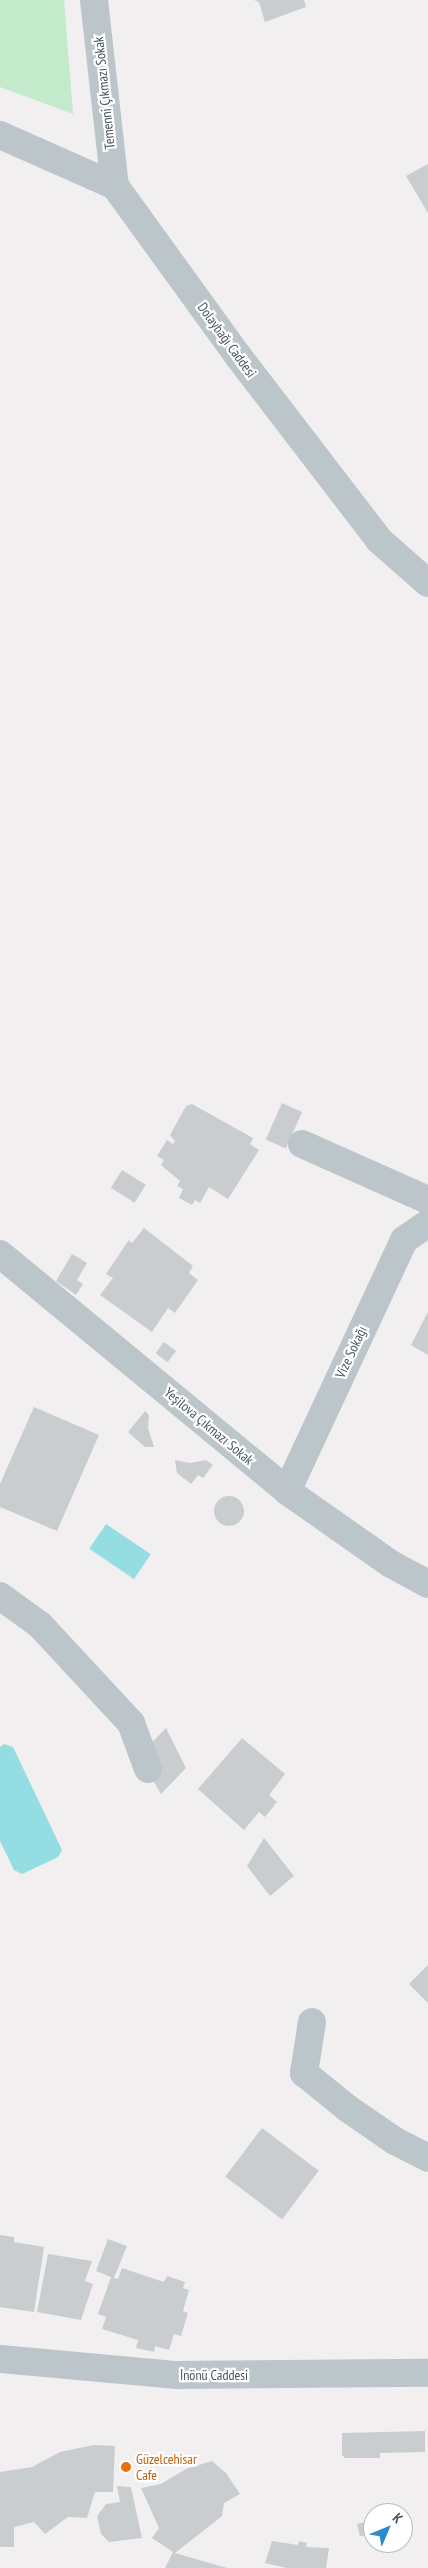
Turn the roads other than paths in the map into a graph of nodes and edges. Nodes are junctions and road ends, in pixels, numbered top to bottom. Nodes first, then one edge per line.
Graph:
1 (94, 0) edge
2 (0, 135) edge
3 (115, 186) junction
4 (428, 583) edge
5 (302, 1144) dead end
6 (428, 1200) edge
7 (428, 1223) edge
8 (0, 1254) edge
9 (287, 1491) junction
10 (428, 1584) edge
11 (0, 1596) edge
12 (148, 1769) dead end
13 (312, 2022) dead end
14 (428, 2158) edge
15 (0, 2358) edge
16 (428, 2374) edge

1 - 3 street, Temenni Çıkmazı Sokak
2 - 3 street
3 - 4 street, Dolaybağı Caddesi
5 - 6 street
7 - 9 street, Vize Sokağı
8 - 9 street, Yeşilova Çıkmazı Sokak
9 - 10 street, Yeşilova Çıkmazı Sokak
11 - 12 street
13 - 14 street
15 - 16 street, İnönü Caddesi

